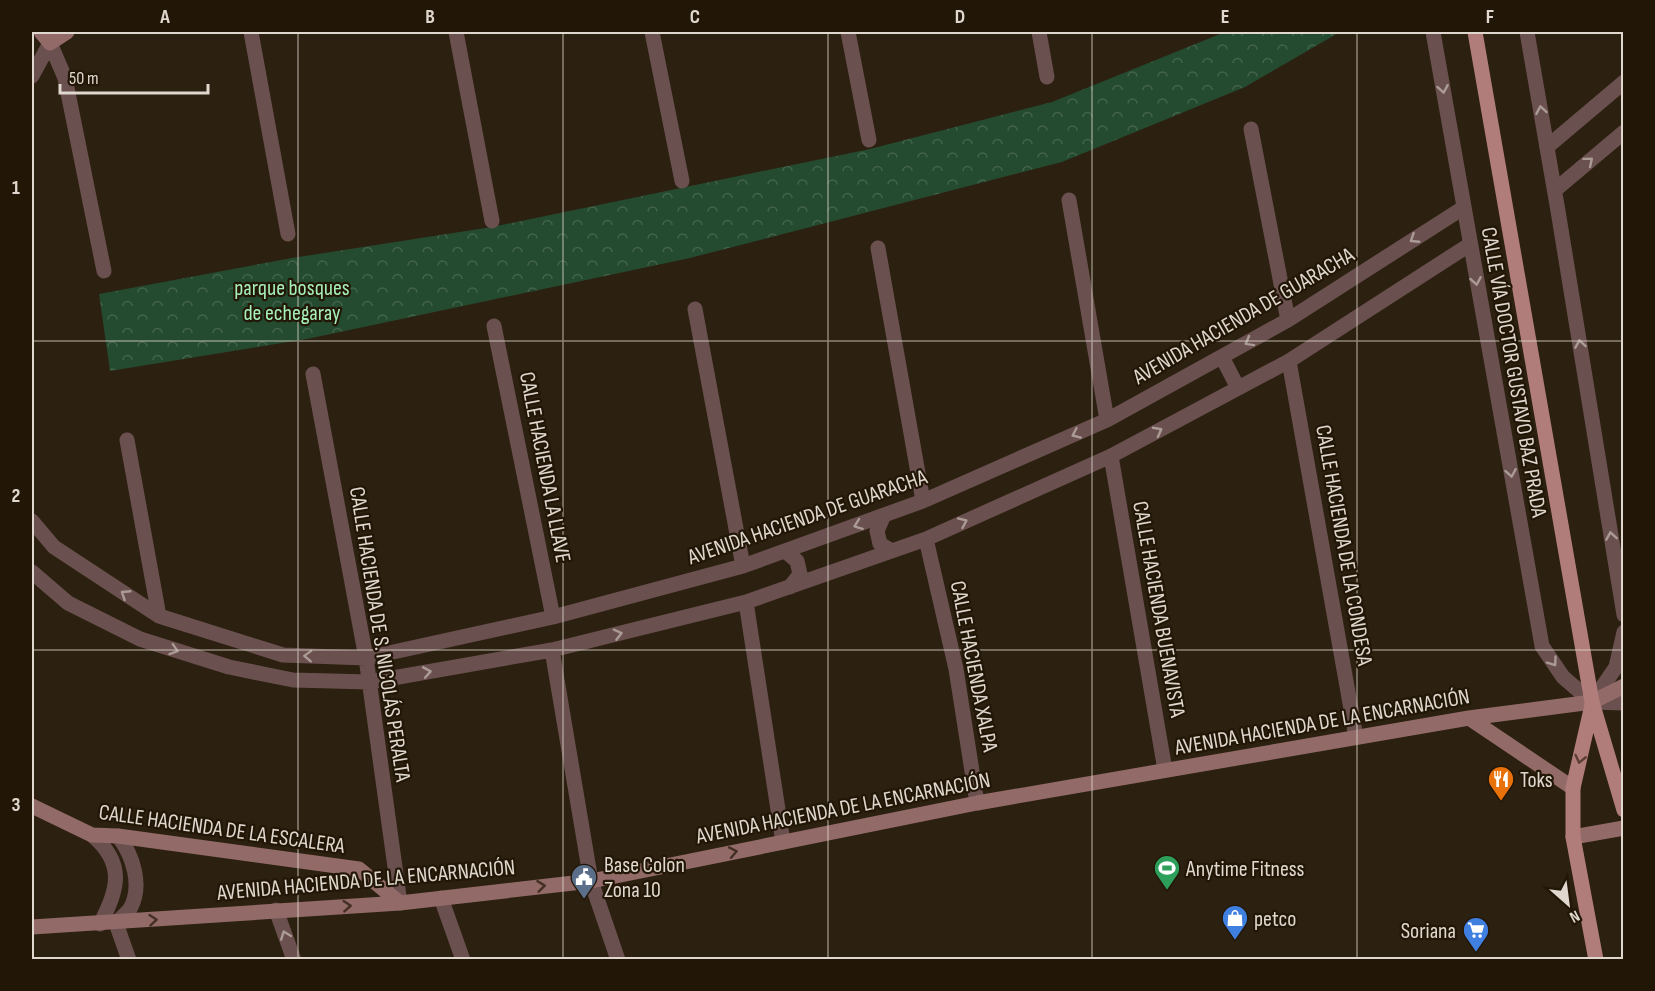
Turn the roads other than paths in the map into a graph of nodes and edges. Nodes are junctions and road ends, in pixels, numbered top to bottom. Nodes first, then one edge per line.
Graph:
1 (68, 32) edge
2 (250, 32) edge
3 (456, 32) edge
4 (652, 32) edge
5 (848, 32) edge
6 (1039, 32) edge
7 (1433, 32) edge
8 (1475, 32) edge
9 (1527, 32) edge
10 (46, 37) edge
11 (32, 76) edge
12 (1047, 77) dead end
13 (1623, 82) edge
14 (1251, 129) dead end
15 (1623, 132) edge
16 (869, 140) dead end
17 (1547, 147) junction
18 (682, 181) dead end
19 (1555, 190) junction
20 (1069, 200) dead end
21 (1463, 208) junction
22 (492, 222) dead end
23 (288, 234) dead end
24 (1469, 245) junction
25 (878, 248) dead end
26 (104, 271) dead end
27 (695, 309) dead end
28 (1288, 321) junction
29 (494, 326) dead end
30 (1222, 357) junction
31 (1289, 361) junction
32 (313, 374) dead end
33 (1238, 388) junction
34 (1107, 420) junction
35 (127, 440) dead end
36 (1111, 456) junction
37 (923, 501) junction
38 (884, 515) junction
39 (32, 521) edge
40 (926, 539) junction
41 (890, 550) junction
42 (785, 551) junction
43 (743, 567) junction
44 (32, 572) edge
45 (790, 587) junction
46 (746, 603) junction
47 (1623, 615) edge
48 (159, 616) junction
49 (553, 617) junction
50 (1623, 632) edge
51 (552, 650) junction
52 (366, 658) junction
53 (370, 682) junction
54 (1623, 686) edge
55 (1592, 702) junction
56 (1623, 703) edge
57 (1469, 718) junction
58 (1356, 737) junction
59 (1165, 770) junction
60 (1573, 788) junction
61 (977, 803) junction
62 (32, 806) edge
63 (1623, 810) edge
64 (1623, 828) edge
65 (92, 835) junction
66 (118, 836) junction
67 (1573, 837) junction
68 (783, 842) junction
69 (591, 880) junction
70 (441, 898) junction
71 (400, 903) junction
72 (276, 910) junction
73 (116, 923) junction
74 (100, 924) junction
75 (32, 927) edge
76 (129, 960) edge
77 (294, 960) edge
78 (463, 960) edge
79 (618, 960) edge
80 (1596, 960) edge

1 - 10 main road
2 - 23 street
3 - 22 street
4 - 18 street
5 - 16 street
6 - 12 street
7 -> 21 street, CALLE VÍA DOCTOR GUSTAVO BAZ PRADA
8 - 55 main road, CALLE VÍA DOCTOR GUSTAVO BAZ PRADA
17 -> 9 street
10 - 11 street
10 - 26 street
13 - 17 street
14 - 28 street
19 -> 15 street
17 - 19 street
47 -> 19 street
20 - 34 street
21 - 24 street, CALLE VÍA DOCTOR GUSTAVO BAZ PRADA
21 -> 28 street, AVENIDA HACIENDA DE GUARACHA
24 - 31 street
24 -> 55 street, CALLE VÍA DOCTOR GUSTAVO BAZ PRADA
25 - 37 street
27 - 43 street
28 -> 30 street, AVENIDA HACIENDA DE GUARACHA
29 - 49 street, CALLE HACIENDA LA LLAVE
30 - 33 street
30 - 34 street, AVENIDA HACIENDA DE GUARACHA
31 - 33 street
31 - 58 street, CALLE HACIENDA DE LA CONDESA
32 - 52 street, CALLE HACIENDA DE S. NICOLÁS PERALTA
36 -> 33 street
34 -> 37 street, AVENIDA HACIENDA DE GUARACHA
35 - 48 street
40 -> 36 street
36 - 59 street, CALLE HACIENDA BUENAVISTA
37 - 38 street, AVENIDA HACIENDA DE GUARACHA
38 - 41 street
38 -> 42 street, AVENIDA HACIENDA DE GUARACHA
48 -> 39 street, AVENIDA HACIENDA DE GUARACHA
40 - 41 street
40 - 61 street, CALLE HACIENDA XALPA
41 - 45 street
42 - 43 street, AVENIDA HACIENDA DE GUARACHA
42 - 45 street
43 - 49 street, AVENIDA HACIENDA DE GUARACHA
44 -> 53 street
45 - 46 street
51 -> 46 street
46 - 68 street
52 -> 48 street, AVENIDA HACIENDA DE GUARACHA
49 - 52 street, AVENIDA HACIENDA DE GUARACHA
50 - 55 street, CALLE VÍA DOCTOR GUSTAVO BAZ PRADA
53 -> 51 street
51 - 69 street
52 - 53 street, CALLE HACIENDA DE S. NICOLÁS PERALTA
53 - 71 street, CALLE HACIENDA DE S. NICOLÁS PERALTA
54 - 55 main road
55 - 56 street, AVENIDA HACIENDA DE LA ENCARNACIÓN
55 - 57 main road, AVENIDA HACIENDA DE LA ENCARNACIÓN
55 -> 60 main road, CALLE VÍA DOCTOR GUSTAVO BAZ PRADA
55 - 63 main road, CALLE VÍA DOCTOR GUSTAVO BAZ PRADA
57 - 58 main road, AVENIDA HACIENDA DE LA ENCARNACIÓN
57 - 60 main road
58 - 59 main road, AVENIDA HACIENDA DE LA ENCARNACIÓN
59 - 61 main road, AVENIDA HACIENDA DE LA ENCARNACIÓN
60 - 67 main road, CALLE VÍA DOCTOR GUSTAVO BAZ PRADA
61 - 68 main road, AVENIDA HACIENDA DE LA ENCARNACIÓN
62 - 65 main road, CALLE HACIENDA DE LA ESCALERA
64 - 67 main road
65 - 66 main road, CALLE HACIENDA DE LA ESCALERA
65 - 74 street
66 - 71 main road, CALLE HACIENDA DE LA ESCALERA
66 - 73 street
67 - 80 main road, CALLE VÍA DOCTOR GUSTAVO BAZ PRADA
69 -> 68 main road, AVENIDA HACIENDA DE LA ENCARNACIÓN
70 -> 69 main road, AVENIDA HACIENDA DE LA ENCARNACIÓN
69 - 79 street
70 - 71 main road, AVENIDA HACIENDA DE LA ENCARNACIÓN
70 - 78 street
72 -> 71 main road, AVENIDA HACIENDA DE LA ENCARNACIÓN
73 -> 72 main road, AVENIDA HACIENDA DE LA ENCARNACIÓN
77 -> 72 street
73 - 74 main road, AVENIDA HACIENDA DE LA ENCARNACIÓN
73 - 76 street
74 - 75 main road, AVENIDA HACIENDA DE LA ENCARNACIÓN

